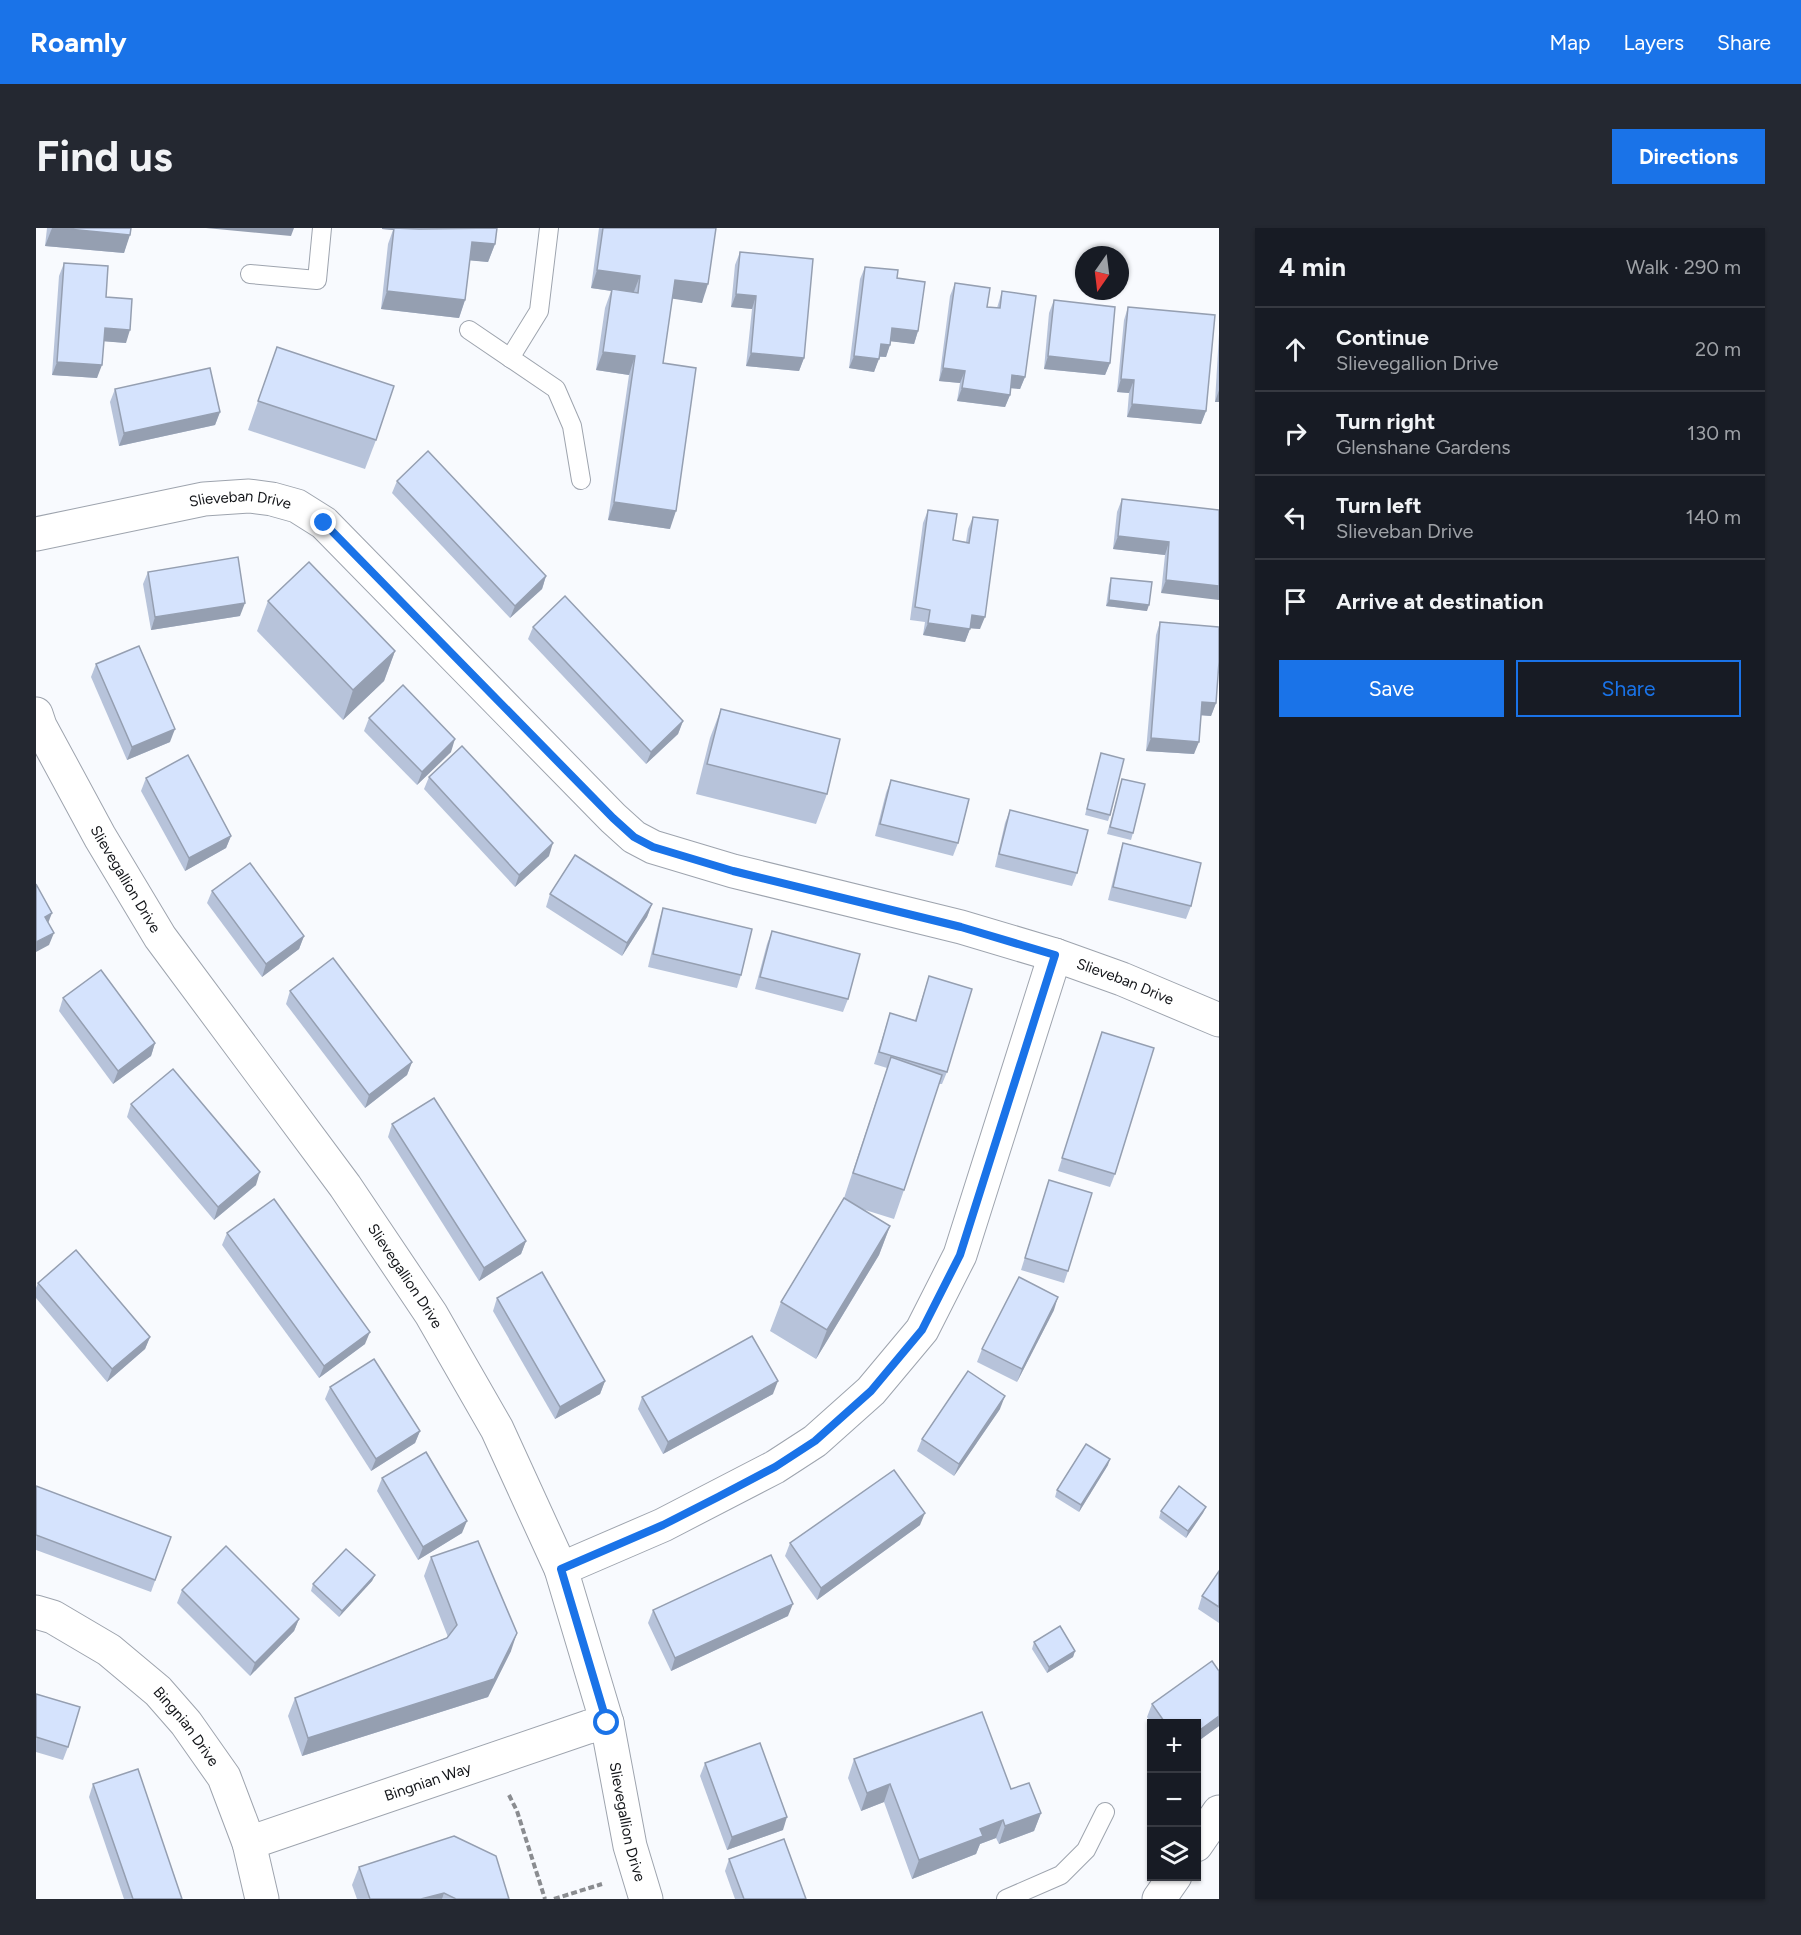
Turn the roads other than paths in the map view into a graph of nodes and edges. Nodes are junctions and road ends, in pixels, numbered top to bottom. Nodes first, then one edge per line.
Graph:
1 (322, 228) edge
2 (549, 228) edge
3 (250, 274) dead end
4 (469, 330) dead end
5 (510, 358) junction
6 (581, 480) dead end
7 (36, 534) edge
8 (37, 722) edge
9 (1055, 955) junction
10 (1219, 1020) edge
11 (561, 1569) junction
12 (36, 1612) edge
13 (607, 1723) junction
14 (1104, 1812) dead end
15 (1219, 1812) edge
16 (1201, 1839) edge
17 (249, 1842) junction
18 (1172, 1881) edge
19 (262, 1899) edge
20 (646, 1899) edge
21 (1006, 1899) edge
22 (1159, 1899) edge

1 - 3 lane
2 - 5 lane
4 - 5 lane
5 - 6 lane
7 - 9 street, Slieveban Drive
8 - 11 street, Slievegallion Drive
9 - 10 street, Slieveban Drive
9 - 11 street
11 - 13 street, Slievegallion Drive
12 - 17 street, Bingnian Drive
13 - 17 street, Bingnian Way
13 - 20 street, Slievegallion Drive
14 - 21 lane
15 - 16 street
17 - 19 street, Bingnian Drive
18 - 22 street

